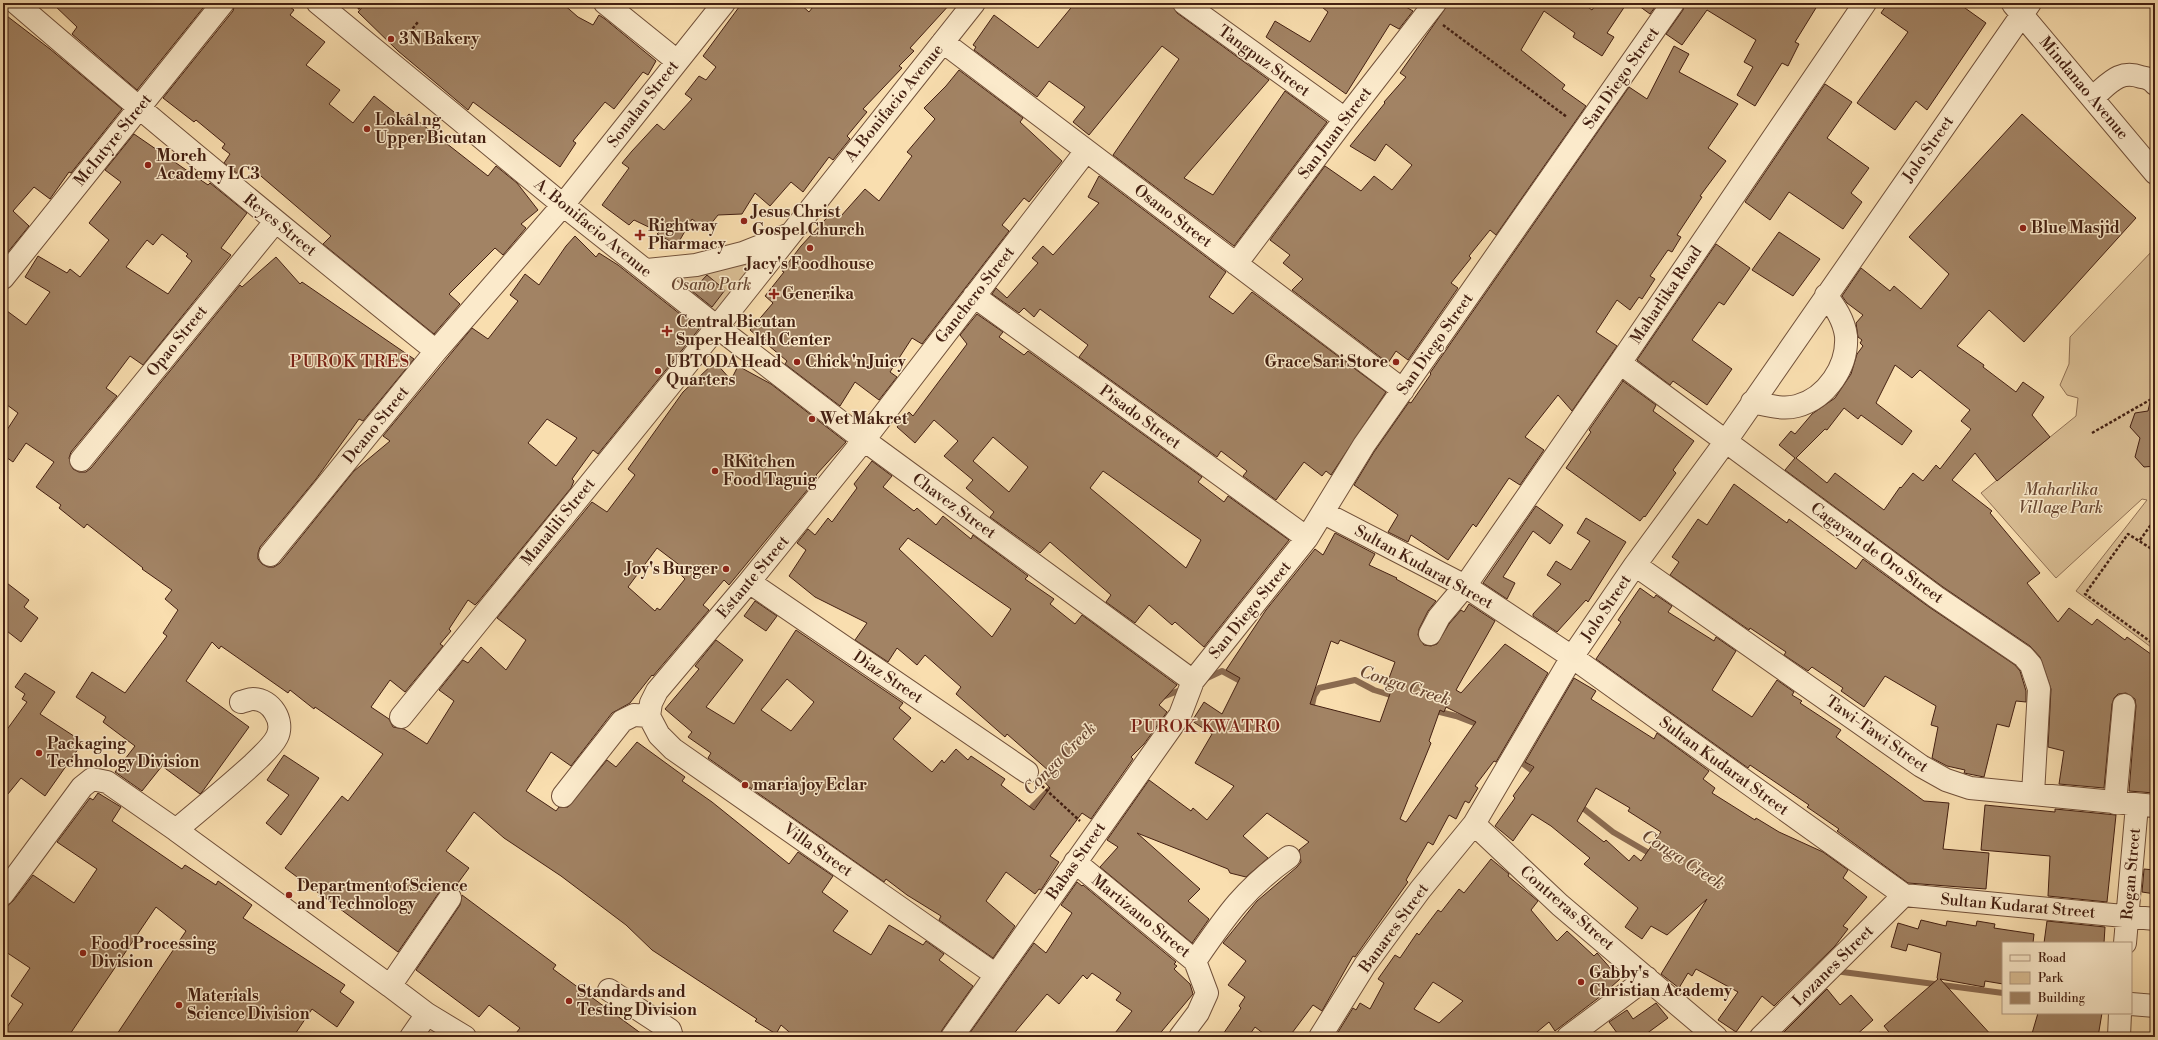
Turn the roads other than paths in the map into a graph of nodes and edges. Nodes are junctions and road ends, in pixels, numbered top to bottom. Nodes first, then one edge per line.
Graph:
1 (16, 3) edge
2 (223, 3) edge
3 (318, 3) edge
4 (604, 3) edge
5 (724, 3) edge
6 (974, 3) edge
7 (1184, 3) edge
8 (1673, 3) edge
9 (1865, 3) edge
10 (2021, 7) edge
11 (1432, 8) edge
12 (1207, 10) edge
13 (943, 42) junction
14 (677, 61) junction
15 (2155, 84) edge
16 (2093, 97) junction
17 (138, 108) junction
18 (1345, 119) junction
19 (1086, 151) junction
20 (2155, 173) edge
21 (563, 205) junction
22 (275, 222) junction
23 (789, 234) junction
24 (1236, 264) junction
25 (647, 270) junction
26 (3, 277) edge
27 (1826, 295) junction
28 (974, 296) junction
29 (717, 327) junction
30 (436, 351) junction
31 (1620, 363) junction
32 (1403, 390) junction
33 (1752, 402) junction
34 (864, 440) junction
35 (1726, 441) junction
36 (81, 460) dead end
37 (1324, 513) junction
38 (1307, 538) junction
39 (270, 555) dead end
40 (1636, 565) junction
41 (750, 582) junction
42 (1465, 586) junction
43 (1430, 634) dead end
44 (1572, 657) junction
45 (1191, 687) junction
46 (242, 702) dead end
47 (2124, 705) dead end
48 (649, 716) junction
49 (401, 717) dead end
50 (1034, 779) road end
51 (2033, 794) junction
52 (563, 796) dead end
53 (2115, 803) junction
54 (2146, 806) edge
55 (1474, 824) junction
56 (176, 830) junction
57 (1289, 857) dead end
58 (1075, 862) junction
59 (3, 894) edge
60 (1904, 895) junction
61 (450, 898) dead end
62 (2127, 916) junction
63 (2155, 919) edge
64 (2125, 942) edge
65 (1195, 961) junction
66 (996, 975) junction
67 (1647, 978) junction
68 (390, 986) junction
69 (609, 990) dead end
70 (2132, 1004) edge
71 (2155, 1006) edge
72 (427, 1014) junction
73 (2120, 1014) edge
74 (411, 1037) edge
75 (465, 1037) edge
76 (672, 1037) edge
77 (952, 1037) edge
78 (1180, 1037) edge
79 (1320, 1037) edge
80 (1568, 1037) edge
81 (1716, 1037) edge
82 (1761, 1037) edge
83 (2119, 1037) edge

1 - 17 street, Reyes Street
2 - 17 street, McIntyre Street
3 - 21 street, A. Bonifacio Avenue
4 - 14 street
5 - 14 street, Sonalan Street
6 - 13 street, A. Bonifacio Avenue
7 - 12 street, Tangpuz Street
8 - 32 street, San Diego Street
9 - 31 street, Maharlika Road
10 - 16 street, Mindanao Avenue
10 - 27 street, Jolo Street
11 - 18 street, San Juan Street
12 - 18 street, Tangpuz Street
13 - 19 street, Osano Street
13 - 23 street, A. Bonifacio Avenue
14 - 21 street, Sonalan Street
15 - 16 street
16 - 20 street, Mindanao Avenue
17 - 22 street, Reyes Street
17 - 26 street, McIntyre Street
18 - 24 street, San Juan Street
19 - 24 street, Osano Street
19 - 28 street, Ganchero Street
21 - 25 street, A. Bonifacio Avenue
21 - 30 street, Deano Street
22 - 30 street, Reyes Street
22 - 36 street, Opao Street
23 - 25 street
23 - 29 street, A. Bonifacio Avenue
24 - 32 street, Osano Street
25 - 29 street, A. Bonifacio Avenue
27 - 33 street, Jolo Street
27 - 33 street
28 - 34 street, Ganchero Street
28 - 38 street, Pisado Street
29 - 34 street, Chavez Street
29 - 49 street, Manalili Street
30 - 39 street, Deano Street
31 - 35 street, Cagayan de Oro Street
31 - 42 street, Maharlika Road
32 - 37 street, San Diego Street
33 - 35 street, Jolo Street
34 - 41 street, Estante Street
34 - 45 street, Chavez Street
35 - 40 street, Jolo Street
35 - 51 street, Cagayan de Oro Street
37 - 38 street, San Diego Street
37 - 42 street, Sultan Kudarat Street
38 - 45 street, San Diego Street
40 - 44 street, Jolo Street
40 - 51 street, Tawi-Tawi Street
41 - 48 street, Estante Street
41 - 50 street, Diaz Street
42 - 43 street, Maharlika Road
42 - 44 street, Sultan Kudarat Street
44 - 55 street, Jolo Street
44 - 60 street, Sultan Kudarat Street
45 - 58 street, Babas Street
46 - 56 street
47 - 53 street
48 - 52 street
48 - 66 street, Villa Street
51 - 53 street, Tawi-Tawi Street
53 - 54 street, Tawi-Tawi Street
54 - 62 street, Rogan Street
55 - 67 street, Contreras Street
55 - 79 street, Banares Street
56 - 59 street
56 - 68 street
57 - 65 street
58 - 65 street, Martizano Street
58 - 66 street, Babas Street
60 - 62 street, Sultan Kudarat Street
60 - 82 street, Lozanes Street
61 - 68 street
62 - 63 street, Sultan Kudarat Street
62 - 64 street, Rogan Street
65 - 78 street, Martizano Street
66 - 77 street, Babas Street
67 - 80 street
67 - 81 street, Contreras Street
68 - 72 street
69 - 76 street
70 - 71 street
72 - 74 street
72 - 75 street
73 - 83 street

